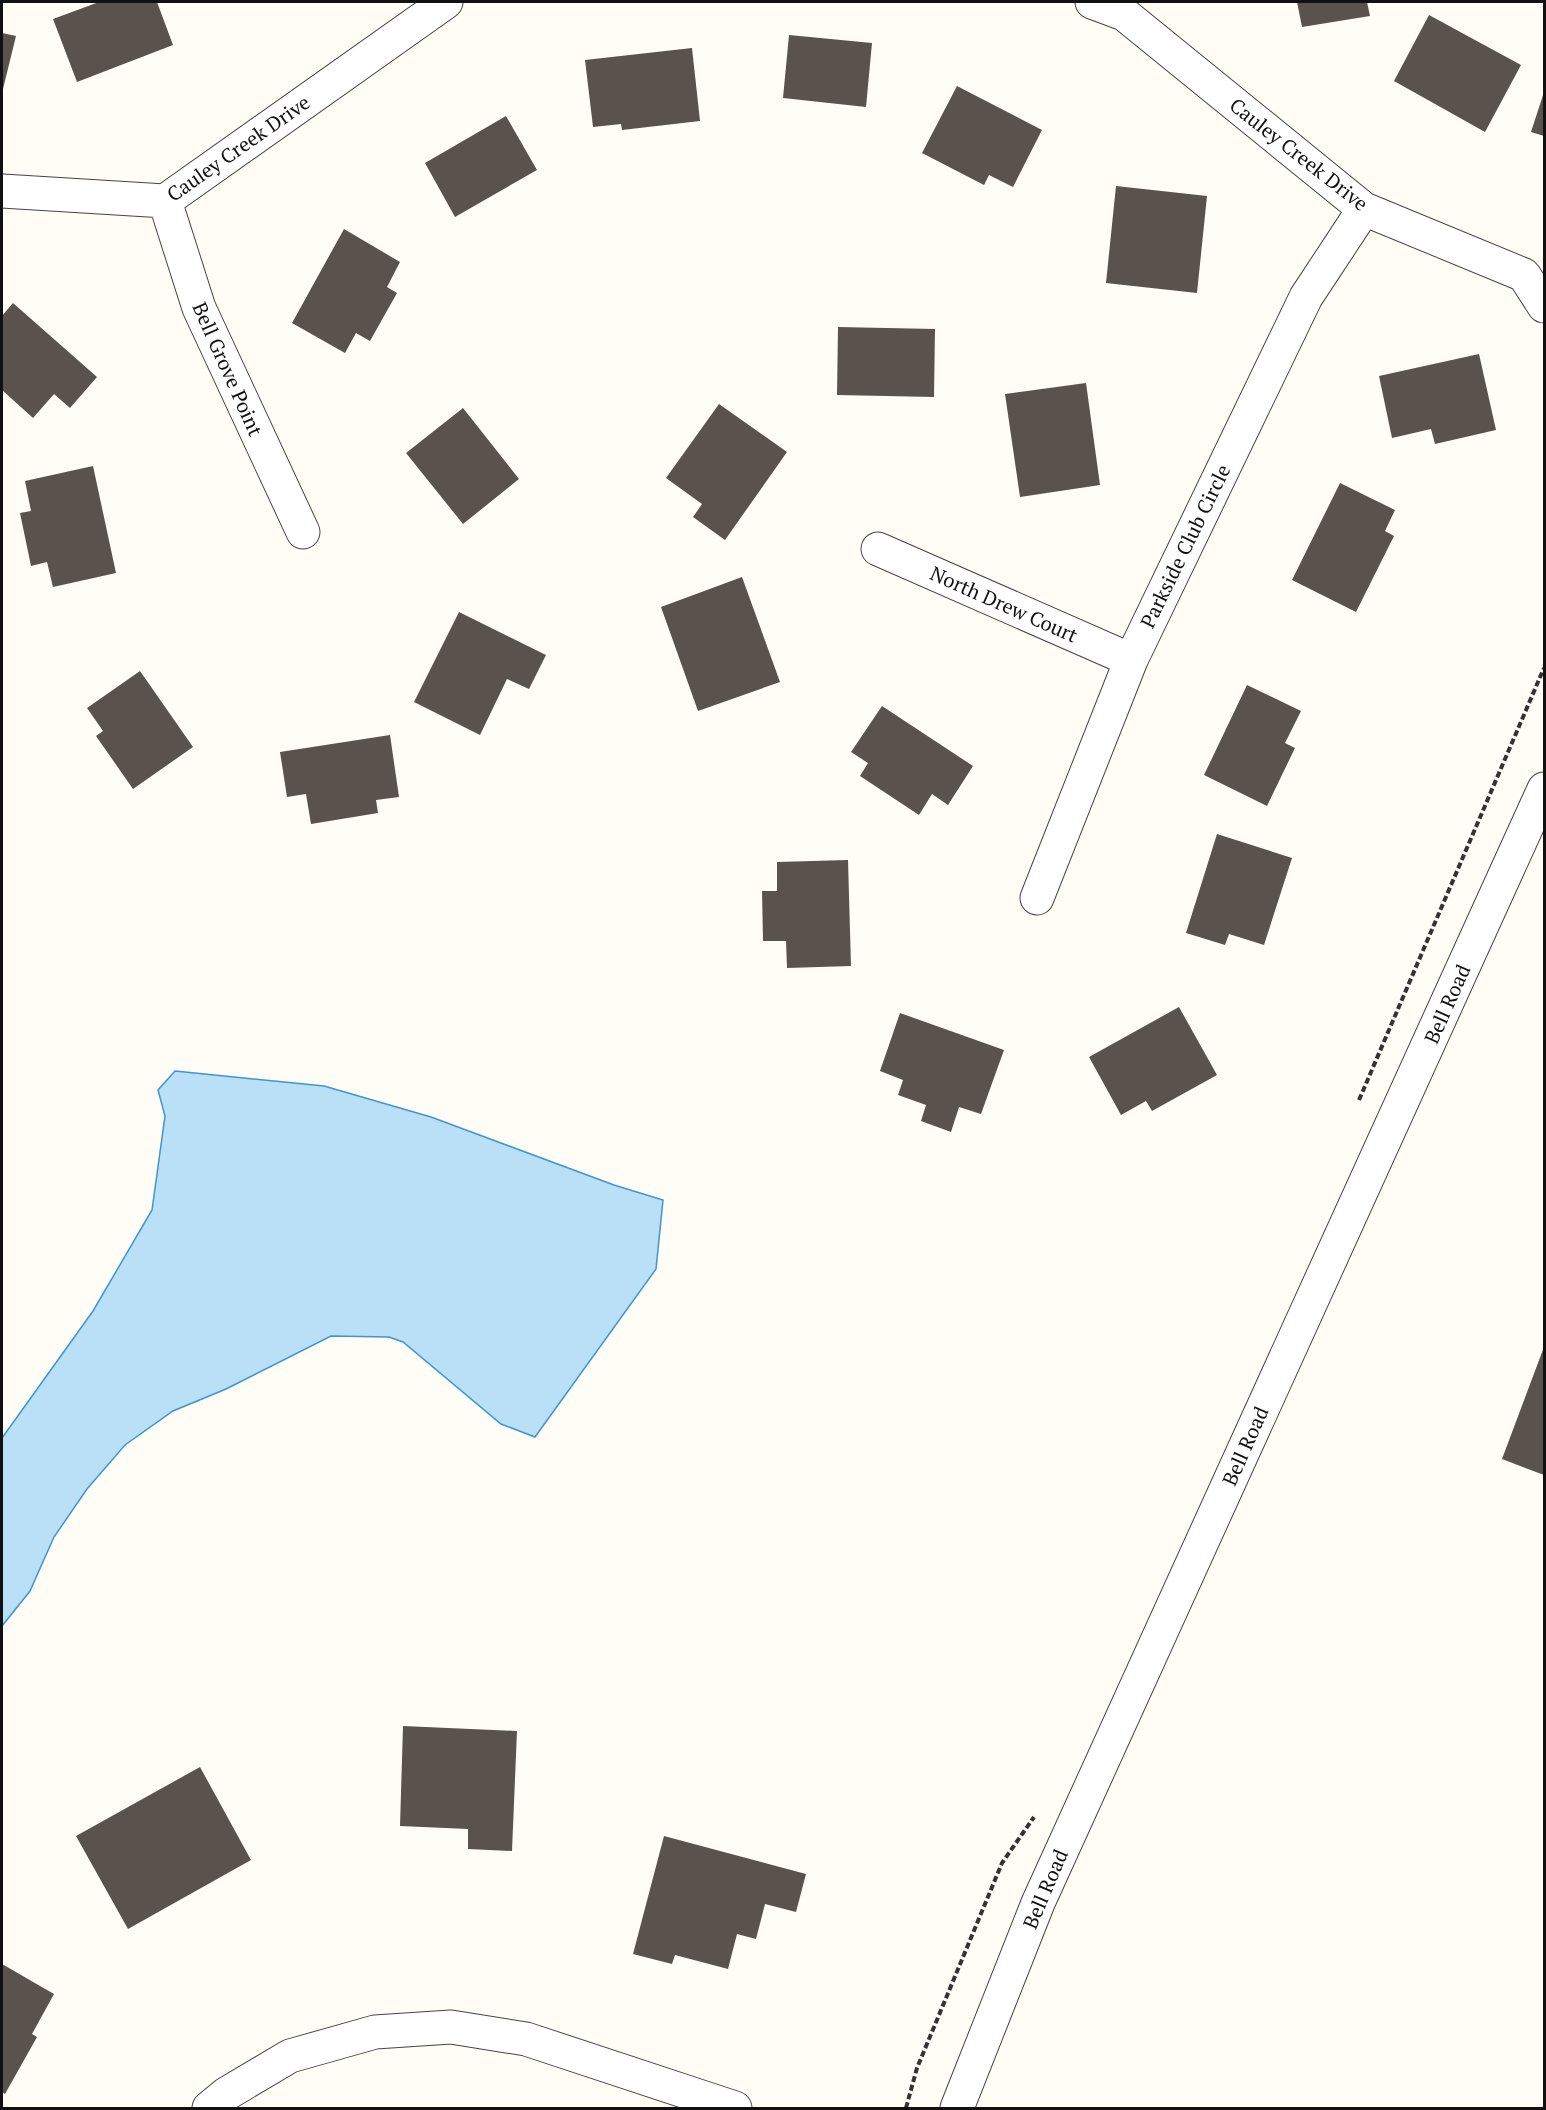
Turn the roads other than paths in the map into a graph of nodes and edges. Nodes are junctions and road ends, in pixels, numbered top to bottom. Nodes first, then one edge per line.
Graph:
1 (446, 2) edge
2 (1092, 2) edge
3 (1128, 8) edge
4 (2, 191) edge
5 (165, 201) junction
6 (1364, 209) junction
7 (1534, 273) edge
8 (1545, 306) edge
9 (303, 532) dead end
10 (878, 549) dead end
11 (1131, 660) junction
12 (1545, 789) edge
13 (1037, 898) dead end
14 (209, 2109) edge
15 (735, 2109) edge
16 (957, 2109) edge

1 - 5 street, Cauley Creek Drive
2 - 3 street, Cauley Creek Drive
3 - 6 street, Cauley Creek Drive
4 - 5 street, Cauley Creek Drive
5 - 9 street, Bell Grove Point
6 - 7 street, Cauley Creek Drive
6 - 11 street, Parkside Club Circle
7 - 8 street, Cauley Creek Drive
10 - 11 street, North Drew Court
11 - 13 street, Parkside Club Circle
12 - 16 street, Bell Road
14 - 15 street

